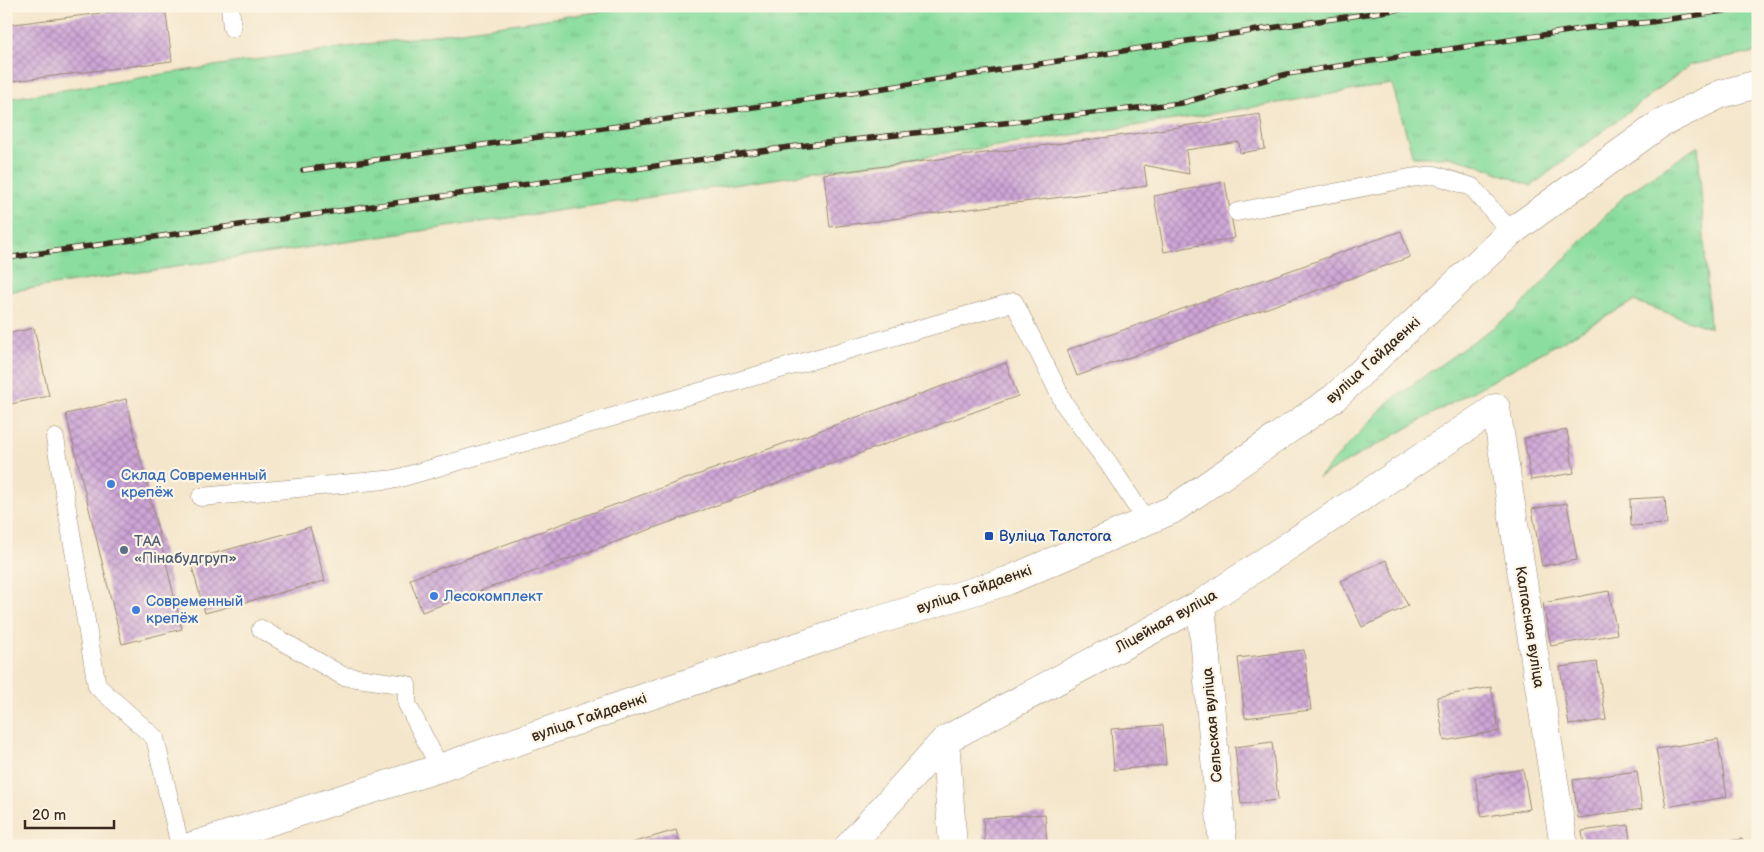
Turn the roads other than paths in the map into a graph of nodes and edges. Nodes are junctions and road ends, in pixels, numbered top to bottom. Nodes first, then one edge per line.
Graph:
1 (230, 6) edge
2 (232, 28) dead end
3 (1758, 84) edge
4 (1237, 212) dead end
5 (1511, 232) junction
6 (1496, 408) joint
7 (55, 438) dead end
8 (201, 497) dead end
9 (1146, 521) junction
10 (1201, 604) junction
11 (261, 629) dead end
12 (945, 740) junction
13 (440, 768) junction
14 (180, 846) edge
15 (192, 846) edge
16 (849, 846) edge
17 (953, 846) edge
18 (1224, 846) edge
19 (1564, 846) edge

1 - 2 lane
3 - 5 street, вуліца Гайдаенкі
4 - 5 lane
5 - 9 street, вуліца Гайдаенкі
6 - 10 street, Ліцейная вуліца
6 - 19 street, Калгасная вуліца
7 - 14 lane
8 - 9 lane
9 - 13 street, вуліца Гайдаенкі
10 - 12 street, Ліцейная вуліца
10 - 18 street, Сельская вуліца
11 - 13 lane
12 - 16 street, Ліцейная вуліца
12 - 17 street
13 - 15 street, вуліца Гайдаенкі

